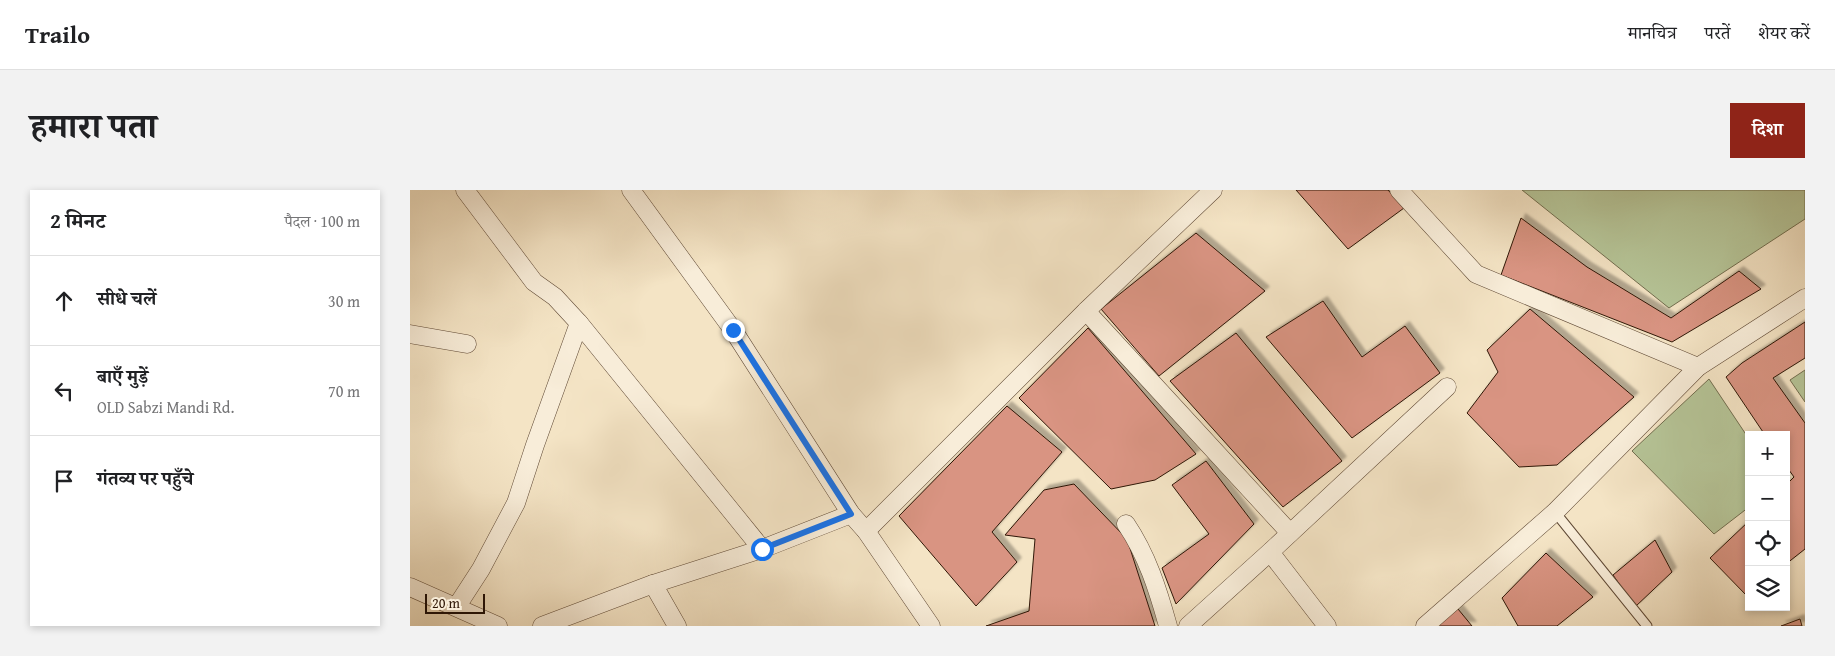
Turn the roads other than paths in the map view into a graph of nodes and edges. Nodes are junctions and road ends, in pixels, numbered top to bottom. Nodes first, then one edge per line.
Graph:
1 (465, 190) edge
2 (631, 190) edge
3 (1213, 190) edge
4 (1399, 190) edge
5 (1805, 298) edge
6 (1086, 311) junction
7 (579, 323) junction
8 (410, 334) edge
9 (467, 344) dead end
10 (1698, 367) junction
11 (1447, 387) dead end
12 (1555, 512) junction
13 (851, 514) junction
14 (1126, 524) dead end
15 (866, 531) junction
16 (1290, 532) junction
17 (762, 549) junction
18 (1270, 552) junction
19 (653, 584) junction
20 (410, 587) edge
21 (457, 606) junction
22 (498, 626) edge
23 (542, 626) edge
24 (677, 626) edge
25 (931, 626) edge
26 (1168, 626) edge
27 (1188, 626) edge
28 (1327, 626) edge
29 (1425, 626) edge
30 (1647, 626) edge

1 - 7 street
2 - 13 street
3 - 6 street
4 - 10 street
5 - 10 street
6 - 15 street
6 - 16 street
7 - 17 street
7 - 21 street
8 - 9 street
10 - 12 street
11 - 16 street
12 - 29 street
12 - 30 lane
13 - 15 street
13 - 17 street
14 - 26 street
15 - 25 street
16 - 18 street
17 - 19 street
18 - 27 street
18 - 28 street
19 - 23 street
19 - 24 street
20 - 21 street
21 - 22 street

